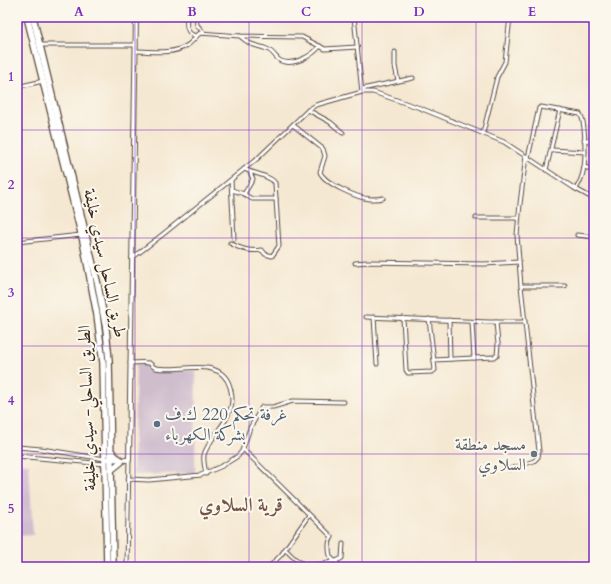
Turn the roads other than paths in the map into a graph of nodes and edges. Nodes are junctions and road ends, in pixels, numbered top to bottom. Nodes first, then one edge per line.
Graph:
1 (27, 17) edge
2 (33, 17) edge
3 (136, 17) edge
4 (187, 17) edge
5 (196, 17) edge
6 (354, 17) edge
7 (510, 17) edge
8 (204, 33) junction
9 (196, 36) junction
10 (240, 36) junction
11 (40, 44) junction
12 (136, 45) junction
13 (320, 46) junction
14 (357, 47) junction
15 (136, 51) junction
16 (395, 52) dead end
17 (413, 78) dead end
18 (43, 81) junction
19 (398, 81) junction
20 (17, 87) edge
21 (362, 90) junction
22 (308, 110) junction
23 (560, 110) junction
24 (292, 125) junction
25 (343, 133) dead end
26 (483, 133) junction
27 (584, 140) junction
28 (594, 141) edge
29 (552, 150) junction
30 (584, 152) junction
31 (527, 157) junction
32 (584, 167) junction
33 (244, 169) junction
34 (546, 170) junction
35 (594, 170) edge
36 (249, 172) junction
37 (231, 180) junction
38 (576, 189) junction
39 (232, 190) junction
40 (244, 194) junction
41 (383, 198) dead end
42 (276, 199) junction
43 (594, 199) edge
44 (476, 218) dead end
45 (518, 218) junction
46 (17, 220) edge
47 (82, 235) junction
48 (577, 235) dead end
49 (594, 238) edge
50 (234, 239) dead end
51 (19, 242) edge
52 (230, 243) dead end
53 (132, 258) junction
54 (519, 262) junction
55 (355, 263) dead end
56 (521, 286) junction
57 (566, 286) dead end
58 (366, 317) dead end
59 (374, 317) junction
60 (403, 318) junction
61 (429, 319) junction
62 (449, 320) junction
63 (472, 322) junction
64 (496, 322) junction
65 (525, 322) junction
66 (474, 358) junction
67 (450, 359) junction
68 (434, 360) junction
69 (130, 363) junction
70 (377, 364) dead end
71 (344, 402) dead end
72 (17, 447) edge
73 (243, 449) junction
74 (111, 451) junction
75 (17, 456) edge
76 (124, 461) junction
77 (109, 463) junction
78 (510, 469) dead end
79 (206, 474) junction
80 (128, 479) junction
81 (310, 515) junction
82 (343, 544) dead end
83 (285, 549) junction
84 (335, 561) junction
85 (107, 567) edge
86 (113, 567) edge
87 (127, 567) edge
88 (269, 567) edge
89 (341, 567) edge

1 - 18 highway, الطريق الساحلي- سيدي خليفة
2 - 11 highway, طريق الساحل سيدي خليفة
3 - 12 street
4 - 9 street
5 - 8 street
6 - 14 street
7 - 26 street
8 - 9 street
8 - 10 street
9 - 15 street
10 - 13 street
10 - 13 street
11 - 12 street
11 - 74 highway, طريق الساحل سيدي خليفة
12 - 15 street
13 - 14 street
14 - 21 street
15 - 53 street
16 - 19 street
17 - 19 street
18 - 20 street
18 - 47 highway, الطريق الساحلي- سيدي خليفة
19 - 21 street
21 - 22 street
21 - 26 street
22 - 24 street
22 - 25 street
23 - 27 street
23 - 29 street
23 - 31 street
24 - 33 street
24 - 41 street
26 - 31 street
27 - 28 street
27 - 30 street
29 - 30 street
29 - 34 street
30 - 32 street
31 - 34 street
31 - 45 street
32 - 35 street
32 - 38 street
33 - 36 street
33 - 37 street
34 - 38 street
36 - 40 street
36 - 42 street
37 - 39 street
37 - 53 street
38 - 43 street
39 - 40 street
39 - 50 street
40 - 42 street
42 - 52 street
44 - 45 street
45 - 54 street
46 - 51 street
47 - 51 street
47 - 77 highway, الطريق الساحلي- سيدي خليفة
48 - 49 street
53 - 69 street
54 - 55 street
54 - 56 street
56 - 57 street
56 - 65 street
58 - 59 street
59 - 60 street
59 - 70 street
60 - 61 street
60 - 68 street
61 - 62 street
61 - 68 street
62 - 63 street
62 - 67 street
63 - 64 street
63 - 66 street
64 - 65 street
64 - 66 street
65 - 78 street
66 - 67 street
67 - 68 street
69 - 76 street
69 - 79 street
71 - 73 street
72 - 77 street
73 - 79 street
73 - 81 street
74 - 76 highway
74 - 77 highway, طريق الساحل سيدي خليفة
75 - 77 street
76 - 77 highway
76 - 77 street
76 - 80 street
77 - 85 highway, الطريق الساحلي- سيدي خليفة
77 - 86 highway, طريق الساحل سيدي خليفة
79 - 80 street
80 - 87 street
81 - 83 street
81 - 84 street
82 - 84 street
83 - 84 street
83 - 88 street
84 - 89 street

